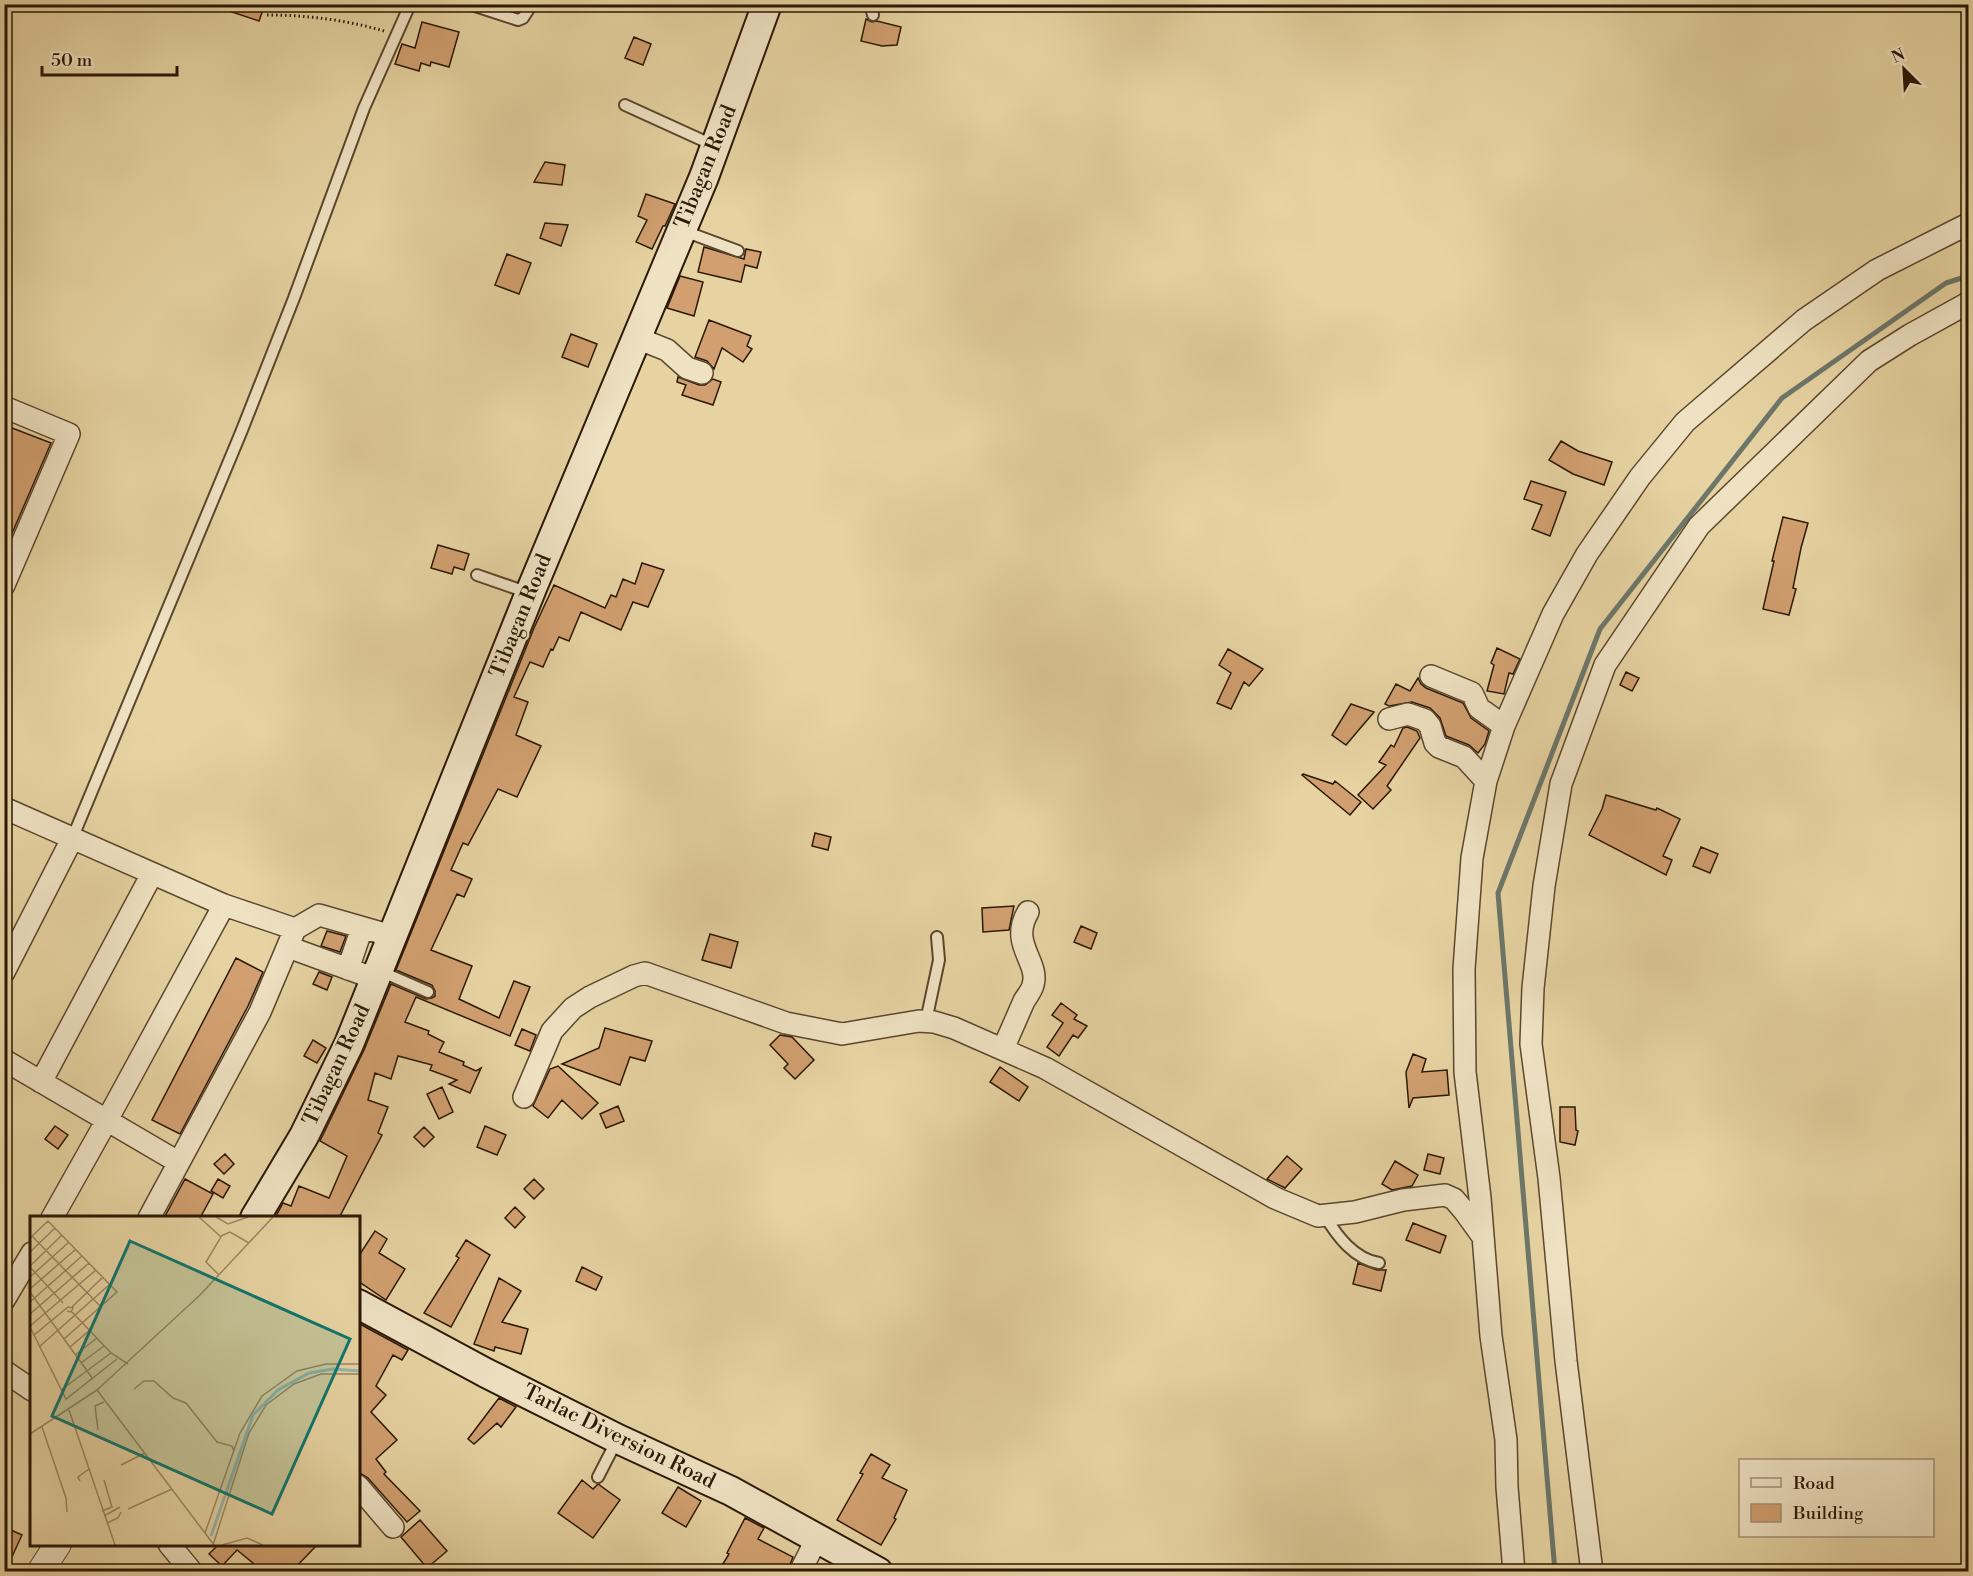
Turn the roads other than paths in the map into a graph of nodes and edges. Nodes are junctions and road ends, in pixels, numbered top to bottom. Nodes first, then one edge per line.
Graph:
1 (412, 4) edge
2 (469, 4) edge
3 (532, 4) edge
4 (767, 4) edge
5 (625, 105) dead end
6 (716, 146) junction
7 (1968, 224) edge
8 (680, 230) junction
9 (738, 251) dead end
10 (1968, 303) edge
11 (637, 338) junction
12 (702, 373) dead end
13 (4, 407) edge
14 (477, 575) dead end
15 (4, 585) edge
16 (529, 593) junction
17 (1431, 676) dead end
18 (1389, 719) dead end
19 (1504, 726) junction
20 (1486, 781) junction
21 (4, 808) edge
22 (72, 838) junction
23 (152, 874) junction
24 (224, 904) junction
25 (1028, 912) dead end
26 (362, 928) junction
27 (392, 936) junction
28 (937, 937) dead end
29 (292, 938) junction
30 (348, 969) junction
31 (4, 972) edge
32 (378, 975) junction
33 (428, 992) dead end
34 (926, 1021) junction
35 (1003, 1049) junction
36 (4, 1060) edge
37 (41, 1082) junction
38 (524, 1097) dead end
39 (107, 1120) junction
40 (178, 1162) junction
41 (53, 1216) edge
42 (150, 1216) edge
43 (256, 1216) edge
44 (1325, 1216) junction
45 (1484, 1237) junction
46 (30, 1256) edge
47 (1379, 1263) dead end
48 (4, 1300) edge
49 (360, 1305) edge
50 (4, 1371) edge
51 (30, 1389) edge
52 (618, 1439) junction
53 (598, 1477) dead end
54 (360, 1488) edge
55 (393, 1527) dead end
56 (817, 1538) junction
57 (57, 1546) edge
58 (170, 1546) edge
59 (40, 1572) edge
60 (192, 1572) edge
61 (800, 1572) edge
62 (878, 1572) edge
63 (1514, 1572) edge
64 (1592, 1572) edge

1 - 22 lane
2 - 3 lane
4 - 6 main road, Tibagan Road
5 - 6 lane
6 - 8 main road, Tibagan Road
7 - 19 street
8 - 9 lane
8 - 11 main road, Tibagan Road
10 - 64 street
11 - 12 street
11 - 16 main road, Tibagan Road
13 - 15 street
14 - 16 lane
16 - 27 main road, Tibagan Road
17 - 19 street
18 - 20 street
19 - 20 street
20 - 45 street
21 - 22 street
22 - 23 street
22 - 31 street
23 - 24 street
23 - 37 street
24 - 29 street
24 - 39 street
25 - 35 street
26 - 27 street
26 - 29 street
26 - 30 street
27 - 32 main road, Tibagan Road
28 - 34 lane
29 - 30 street
29 - 40 street
30 - 32 street
32 - 33 lane
32 - 43 main road, Tibagan Road
34 - 35 street
34 - 38 street
35 - 44 street
36 - 37 street
37 - 39 street
39 - 40 street
39 - 41 street
40 - 42 street
44 - 45 street
44 - 47 lane
45 - 63 street
46 - 48 street
49 - 52 main road, Tarlac Diversion Road
50 - 51 street
52 - 53 lane
52 - 56 main road, Tarlac Diversion Road
54 - 55 street
56 - 61 street
56 - 62 main road, Tarlac Diversion Road
57 - 59 street
58 - 60 street

